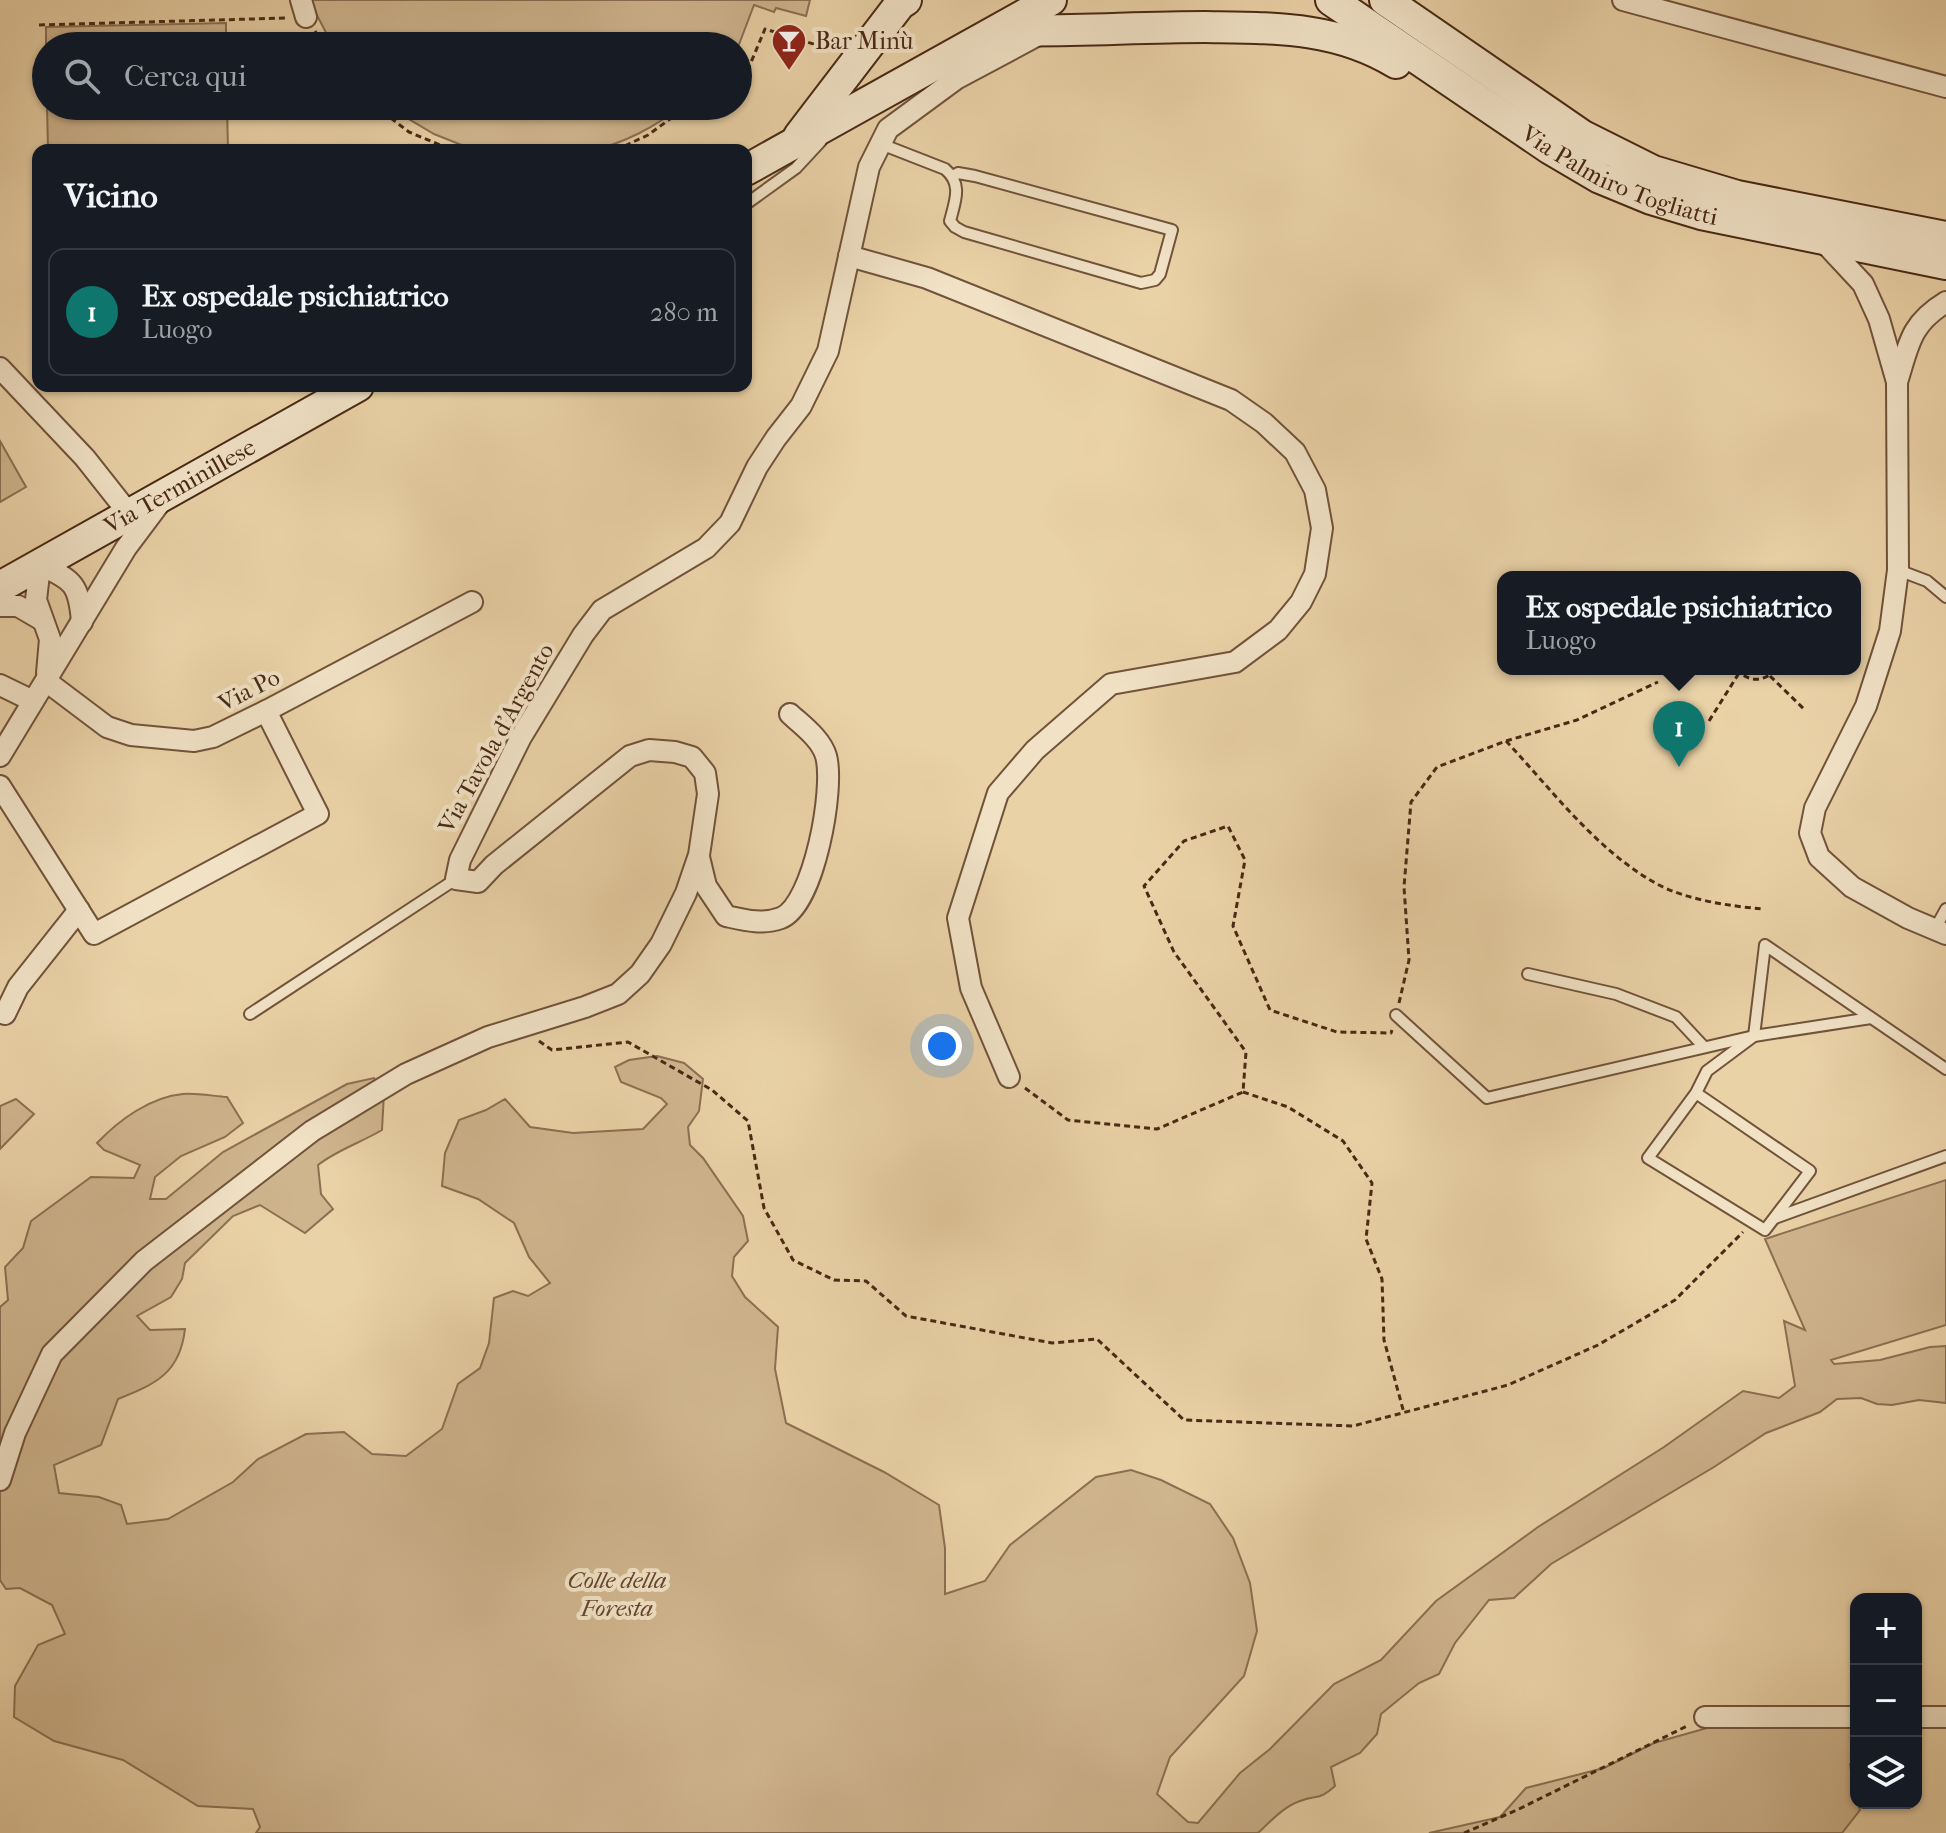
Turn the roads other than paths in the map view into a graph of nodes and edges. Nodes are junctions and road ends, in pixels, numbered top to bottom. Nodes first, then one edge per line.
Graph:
1 (906, 0) edge
2 (914, 0) edge
3 (1051, 0) edge
4 (1331, 0) edge
5 (1385, 0) edge
6 (1417, 0) edge
7 (1623, 0) edge
8 (1001, 30) junction
9 (1045, 31) junction
10 (1946, 87) edge
11 (880, 96) junction
12 (1583, 136) junction
13 (806, 137) junction
14 (881, 144) junction
15 (1549, 148) junction
16 (752, 167) edge
17 (953, 176) junction
18 (752, 200) edge
19 (1946, 237) edge
20 (1821, 239) junction
21 (849, 256) junction
22 (1946, 264) edge
23 (1946, 302) edge
24 (0, 368) edge
25 (1897, 382) junction
26 (347, 392) edge
27 (167, 495) junction
28 (130, 515) junction
29 (40, 565) junction
30 (1898, 570) junction
31 (0, 587) edge
32 (1946, 597) edge
33 (472, 602) dead end
34 (0, 606) edge
35 (42, 620) junction
36 (82, 622) junction
37 (46, 681) junction
38 (0, 685) edge
39 (33, 701) junction
40 (266, 711) junction
41 (790, 714) dead end
42 (0, 756) edge
43 (0, 786) edge
44 (699, 855) junction
45 (456, 879) junction
46 (1946, 909) edge
47 (79, 910) junction
48 (1941, 932) edge
49 (1528, 974) dead end
50 (5, 1014) dead end
51 (250, 1014) dead end
52 (1396, 1015) road end
53 (1871, 1018) junction
54 (1754, 1036) junction
55 (1704, 1047) junction
56 (1946, 1069) edge
57 (1009, 1077) road end
58 (1696, 1093) junction
59 (1946, 1156) edge
60 (1773, 1218) junction
61 (0, 1480) edge
62 (1705, 1717) road end
63 (1850, 1717) edge
64 (1922, 1717) edge
65 (1946, 1717) edge

1 - 13 street
2 - 11 street
3 - 8 street
4 - 15 street, Via Palmiro Togliatti
5 - 12 street, Via Palmiro Togliatti
6 - 12 street
7 - 10 street
8 - 9 street
8 - 11 street
9 - 14 street, Via Tavola d'Argento
9 - 15 street
11 - 13 street
12 - 19 street, Via Palmiro Togliatti
13 - 16 street
13 - 18 lane
14 - 17 lane
14 - 21 street, Via Tavola d'Argento
15 - 20 street, Via Palmiro Togliatti
17 - 17 lane
20 - 22 street, Via Palmiro Togliatti
20 - 25 street
21 - 45 street, Via Tavola d'Argento
21 - 57 street
23 - 25 street
24 - 28 street
25 - 30 street
26 - 27 street, Via Terminillese
27 - 28 street, Via Terminillese
27 - 36 street
28 - 29 street, Via Terminillese
29 - 31 street, Via Terminillese
29 - 35 street
29 - 36 street
30 - 32 lane
30 - 48 street
33 - 40 street, Via Po
34 - 35 street
35 - 37 street
36 - 37 street
37 - 39 street
37 - 40 street, Via Po
38 - 39 street
39 - 42 street
40 - 47 street
41 - 44 street
43 - 47 street
44 - 45 street
44 - 61 street
45 - 51 lane
46 - 48 lane
47 - 50 street
49 - 55 lane
52 - 55 lane
53 - 54 lane
53 - 54 lane
53 - 56 lane
54 - 55 lane
54 - 58 lane
58 - 60 lane
58 - 60 lane
59 - 60 lane
62 - 63 street
64 - 65 street

